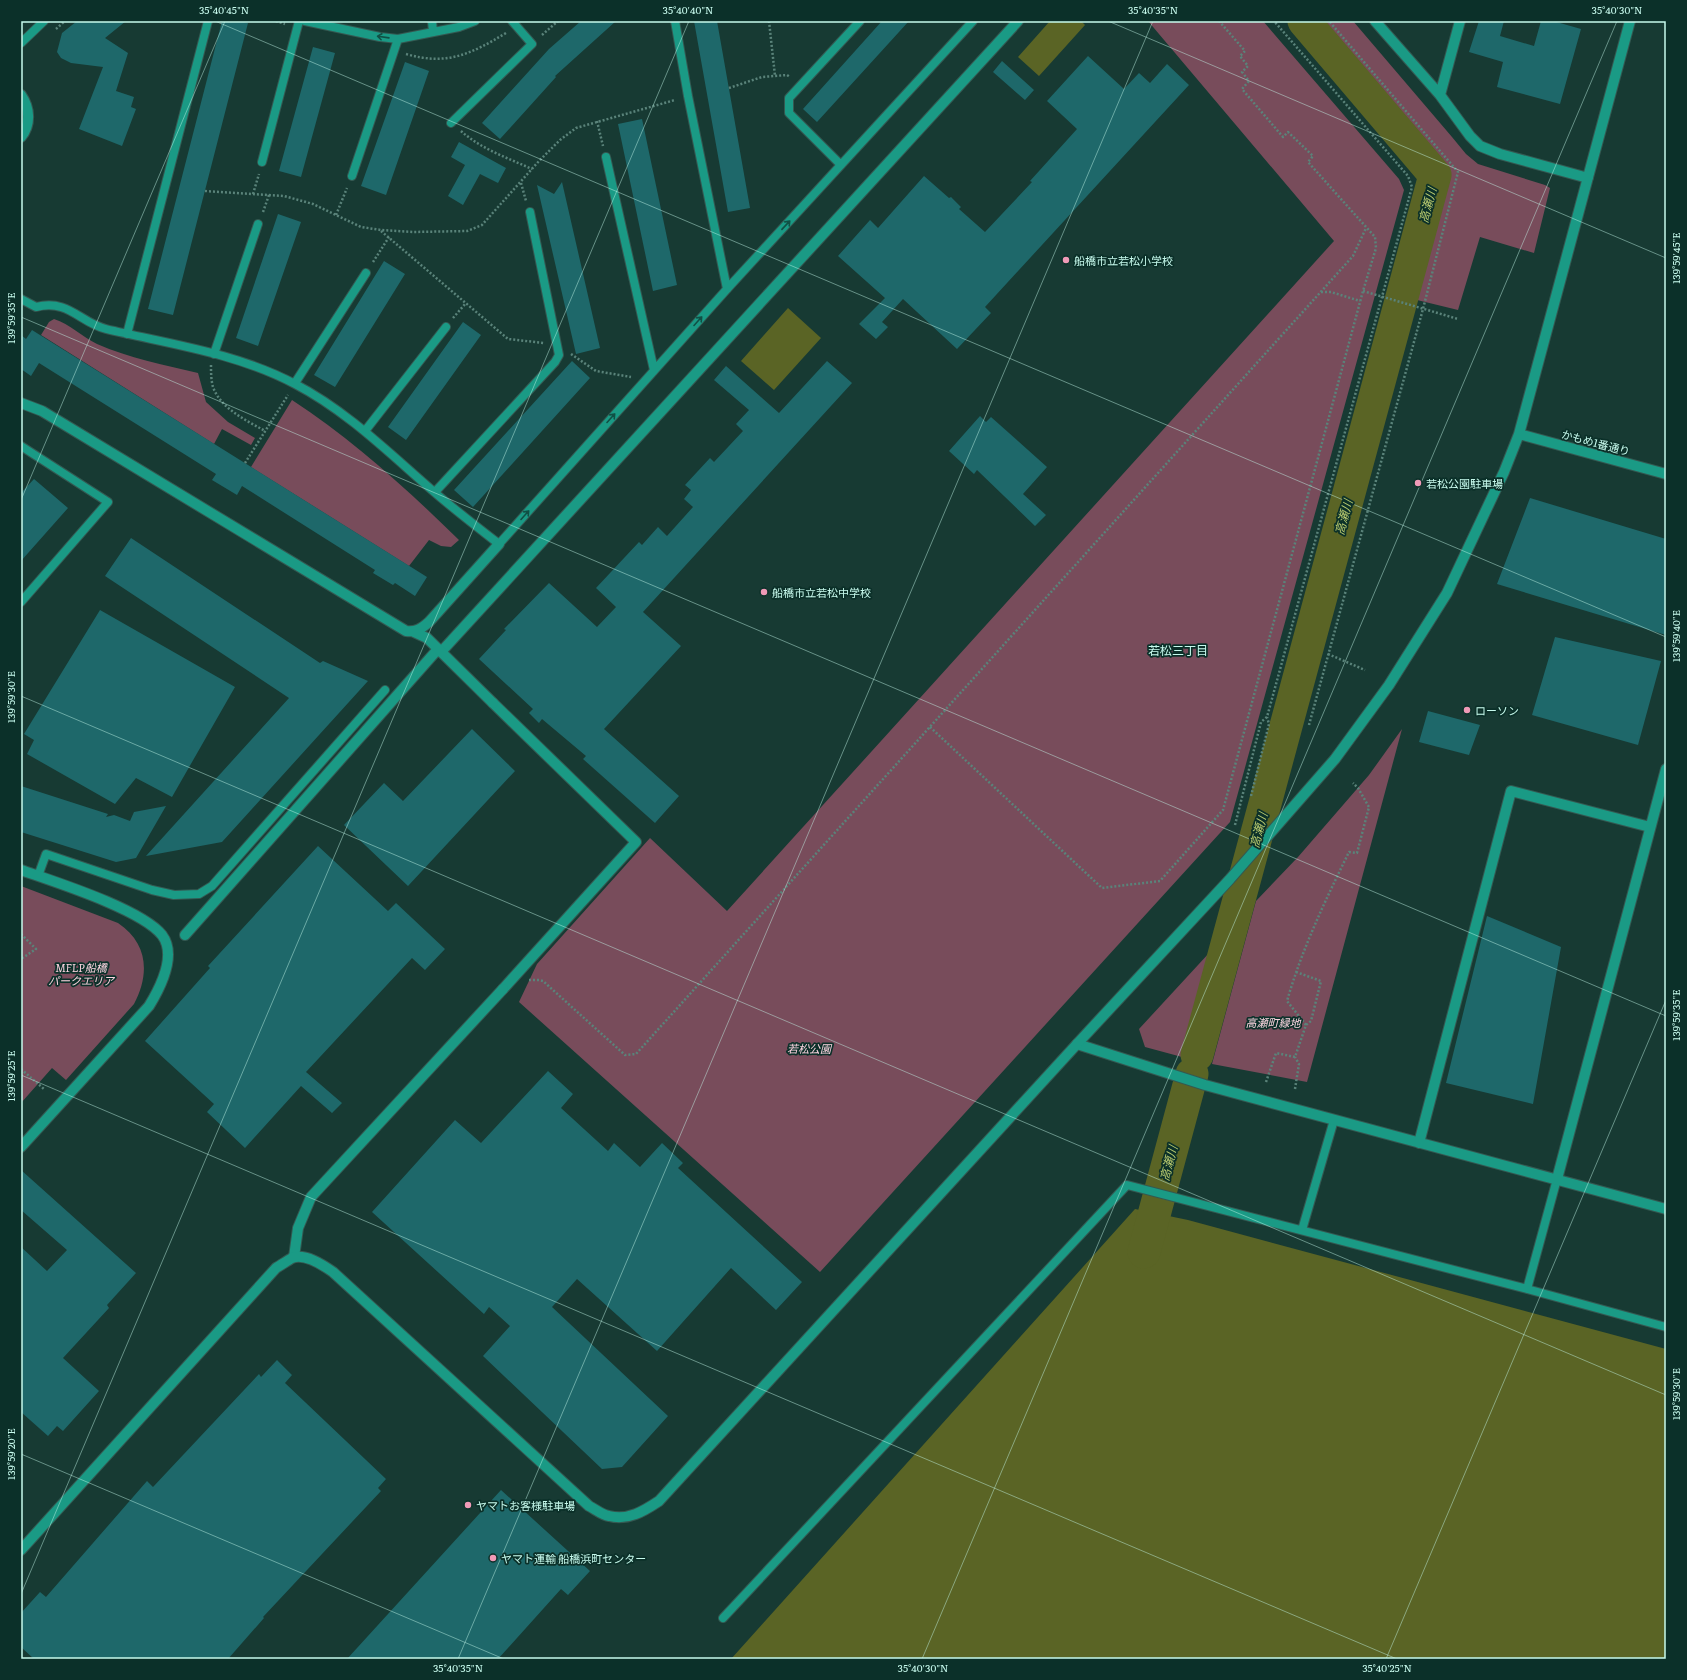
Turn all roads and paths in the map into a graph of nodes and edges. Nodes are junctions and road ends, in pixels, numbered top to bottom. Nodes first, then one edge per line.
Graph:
1 (44, 21) edge
2 (208, 21) edge
3 (299, 21) edge
4 (305, 21) edge
5 (432, 21) edge
6 (475, 21) edge
7 (512, 21) edge
8 (558, 21) edge
9 (675, 21) edge
10 (768, 21) edge
11 (860, 21) edge
12 (973, 21) edge
13 (1018, 21) edge
14 (1219, 21) edge
15 (1274, 21) edge
16 (1328, 21) edge
17 (1375, 21) edge
18 (1460, 21) edge
19 (1630, 21) edge
20 (325, 24) edge
21 (432, 32) junction
22 (398, 39) junction
23 (21, 43) edge
24 (532, 44) junction
25 (774, 76) junction
26 (804, 82) junction
27 (729, 88) dead end
28 (21, 95) edge
29 (1440, 95) junction
30 (688, 96) junction
31 (597, 121) junction
32 (451, 123) joint
33 (21, 137) edge
34 (606, 157) joint
35 (262, 162) joint
36 (841, 165) junction
37 (532, 169) junction
38 (352, 176) joint
39 (1588, 178) junction
40 (521, 182) junction
41 (205, 191) dead end
42 (252, 194) junction
43 (269, 195) junction
44 (530, 212) joint
45 (336, 215) junction
46 (258, 224) joint
47 (1366, 228) junction
48 (380, 230) junction
49 (389, 237) junction
50 (366, 273) joint
51 (727, 289) junction
52 (1363, 291) junction
53 (1321, 292) junction
54 (1381, 297) junction
55 (21, 299) edge
56 (1360, 301) junction
57 (466, 303) junction
58 (1423, 309) junction
59 (1458, 319) dead end
60 (446, 327) joint
61 (127, 334) junction
62 (557, 344) junction
63 (214, 354) junction
64 (210, 365) dead end
65 (654, 370) junction
66 (648, 377) junction
67 (294, 384) junction
68 (289, 392) dead end
69 (21, 403) edge
70 (265, 431) junction
71 (365, 431) junction
72 (1519, 434) junction
73 (21, 446) edge
74 (245, 463) dead end
75 (1666, 474) edge
76 (435, 492) junction
77 (499, 544) junction
78 (21, 602) edge
79 (414, 632) junction
80 (440, 650) junction
81 (1328, 654) junction
82 (1365, 670) dead end
83 (385, 690) dead end
84 (1267, 717) junction
85 (1308, 725) dead end
86 (930, 726) junction
87 (1666, 769) edge
88 (1352, 783) dead end
89 (1251, 796) dead end
90 (1235, 825) dead end
91 (1650, 827) junction
92 (21, 870) edge
93 (38, 876) junction
94 (21, 934) edge
95 (185, 935) dead end
96 (21, 959) edge
97 (1296, 972) junction
98 (523, 984) dead end
99 (1306, 1025) junction
100 (1077, 1044) junction
101 (1295, 1057) junction
102 (21, 1069) edge
103 (1266, 1082) dead end
104 (44, 1089) dead end
105 (1295, 1090) dead end
106 (1334, 1120) junction
107 (1419, 1143) junction
108 (21, 1147) edge
109 (1557, 1179) junction
110 (1666, 1209) edge
111 (1302, 1230) junction
112 (294, 1257) junction
113 (1527, 1289) junction
114 (1666, 1328) edge
115 (21, 1550) edge
116 (722, 1618) dead end

1 - 23 lane
2 - 61 lane
3 - 35 lane
4 - 20 lane
5 - 21 lane
6 - 21 lane
7 - 24 lane
8 - 24 path
9 - 30 lane
10 - 25 path
11 - 26 lane
12 - 36 lane
13 - 80 street
14 - 47 path
15 - 54 path
16 - 58 path
17 - 29 street
18 - 29 street
19 - 39 street
22 -> 20 lane
21 - 22 lane
22 - 38 lane
24 - 32 lane
25 - 26 path
25 - 27 path
26 - 36 lane
28 - 33 street
29 - 39 street
30 - 31 path
30 - 51 lane
31 - 34 path
31 - 37 path
32 - 37 path
34 - 65 lane
35 - 42 path
51 -> 36 lane
37 - 40 path
38 - 45 path
39 - 72 street
40 - 44 path
40 - 48 path
41 - 42 path
42 - 43 path
43 - 45 path
43 - 46 path
44 - 62 lane
45 - 48 path
46 - 63 lane
47 - 52 path
47 - 53 path
48 - 49 path
49 - 50 path
49 - 57 path
50 - 67 lane
65 -> 51 lane
52 - 54 path
52 - 56 path
53 - 56 path
53 - 86 path
54 - 58 path
54 - 84 path
55 - 61 lane
56 - 86 path
57 - 60 path
57 - 62 path
58 - 59 path
58 - 81 path
60 - 71 lane
61 - 63 lane
62 - 66 path
62 - 76 lane
63 - 67 lane
64 - 70 path
65 - 66 lane
77 -> 66 lane
67 - 71 lane
68 - 70 path
69 - 79 street
70 - 74 path
71 - 76 lane
72 - 75 street, かもめ1番通り
72 - 100 street
73 - 78 lane
76 - 77 lane
77 - 79 street
79 - 80 street
80 - 95 street
80 - 112 street
81 - 82 path
81 - 85 path
83 - 93 lane
84 - 89 path
84 - 90 path
86 - 98 path
87 - 91 street
88 - 97 path
91 - 107 street
91 - 109 street
92 - 93 street
93 - 108 street
94 - 96 path
97 - 99 path
97 - 99 path
99 - 101 path
100 - 106 street
100 - 112 street
101 - 103 path
101 - 105 path
102 - 104 path
106 - 107 street
106 - 111 lane
107 - 109 street
109 - 110 street
109 - 113 lane
111 - 113 lane
111 - 116 lane
112 - 115 street
113 - 114 lane

